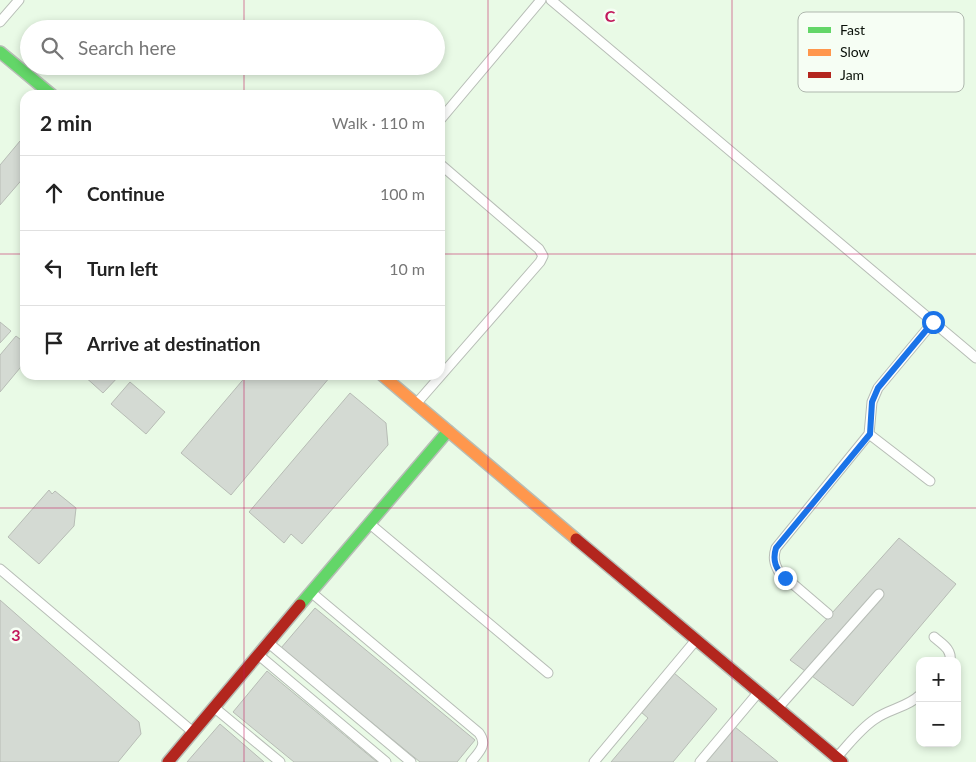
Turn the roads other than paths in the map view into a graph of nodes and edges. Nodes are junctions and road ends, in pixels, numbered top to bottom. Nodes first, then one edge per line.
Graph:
1 (19, 0) edge
2 (541, 0) edge
3 (552, 0) edge
4 (0, 22) edge
5 (0, 52) edge
6 (20, 69) edge
7 (28, 75) edge
8 (46, 90) edge
9 (445, 114) edge
10 (445, 168) edge
11 (933, 322) junction
12 (976, 358) edge
13 (445, 371) edge
14 (388, 380) edge
15 (437, 380) edge
16 (416, 404) junction
17 (448, 432) junction
18 (870, 434) junction
19 (930, 481) dead end
20 (370, 524) junction
21 (0, 569) edge
22 (311, 592) junction
23 (879, 594) dead end
24 (828, 614) dead end
25 (934, 637) dead end
26 (696, 640) junction
27 (268, 643) junction
28 (258, 655) junction
29 (950, 657) edge
30 (548, 673) dead end
31 (759, 692) junction
32 (916, 698) edge
33 (214, 707) junction
34 (778, 708) junction
35 (193, 732) junction
36 (839, 760) edge
37 (168, 762) edge
38 (280, 762) edge
39 (386, 762) edge
40 (410, 762) edge
41 (470, 762) edge
42 (594, 762) edge
43 (700, 762) edge

1 - 4 lane
2 - 9 lane
3 - 11 lane
5 - 6 street
7 - 8 street
10 - 13 lane
11 - 12 lane
11 - 18 lane
14 - 16 street
15 - 16 lane
16 - 17 street
17 - 20 street
17 - 26 street
18 - 19 lane
18 - 24 lane
20 - 22 street
20 - 30 lane
21 - 35 lane
22 - 27 street
22 - 41 lane
23 - 34 lane
25 - 29 lane
26 - 31 street
26 - 42 lane
27 - 28 street
27 - 40 lane
28 - 33 street
28 - 39 lane
31 - 34 street
31 - 43 lane
32 - 36 lane
33 - 35 street
33 - 38 lane
34 - 36 street
35 - 37 street

